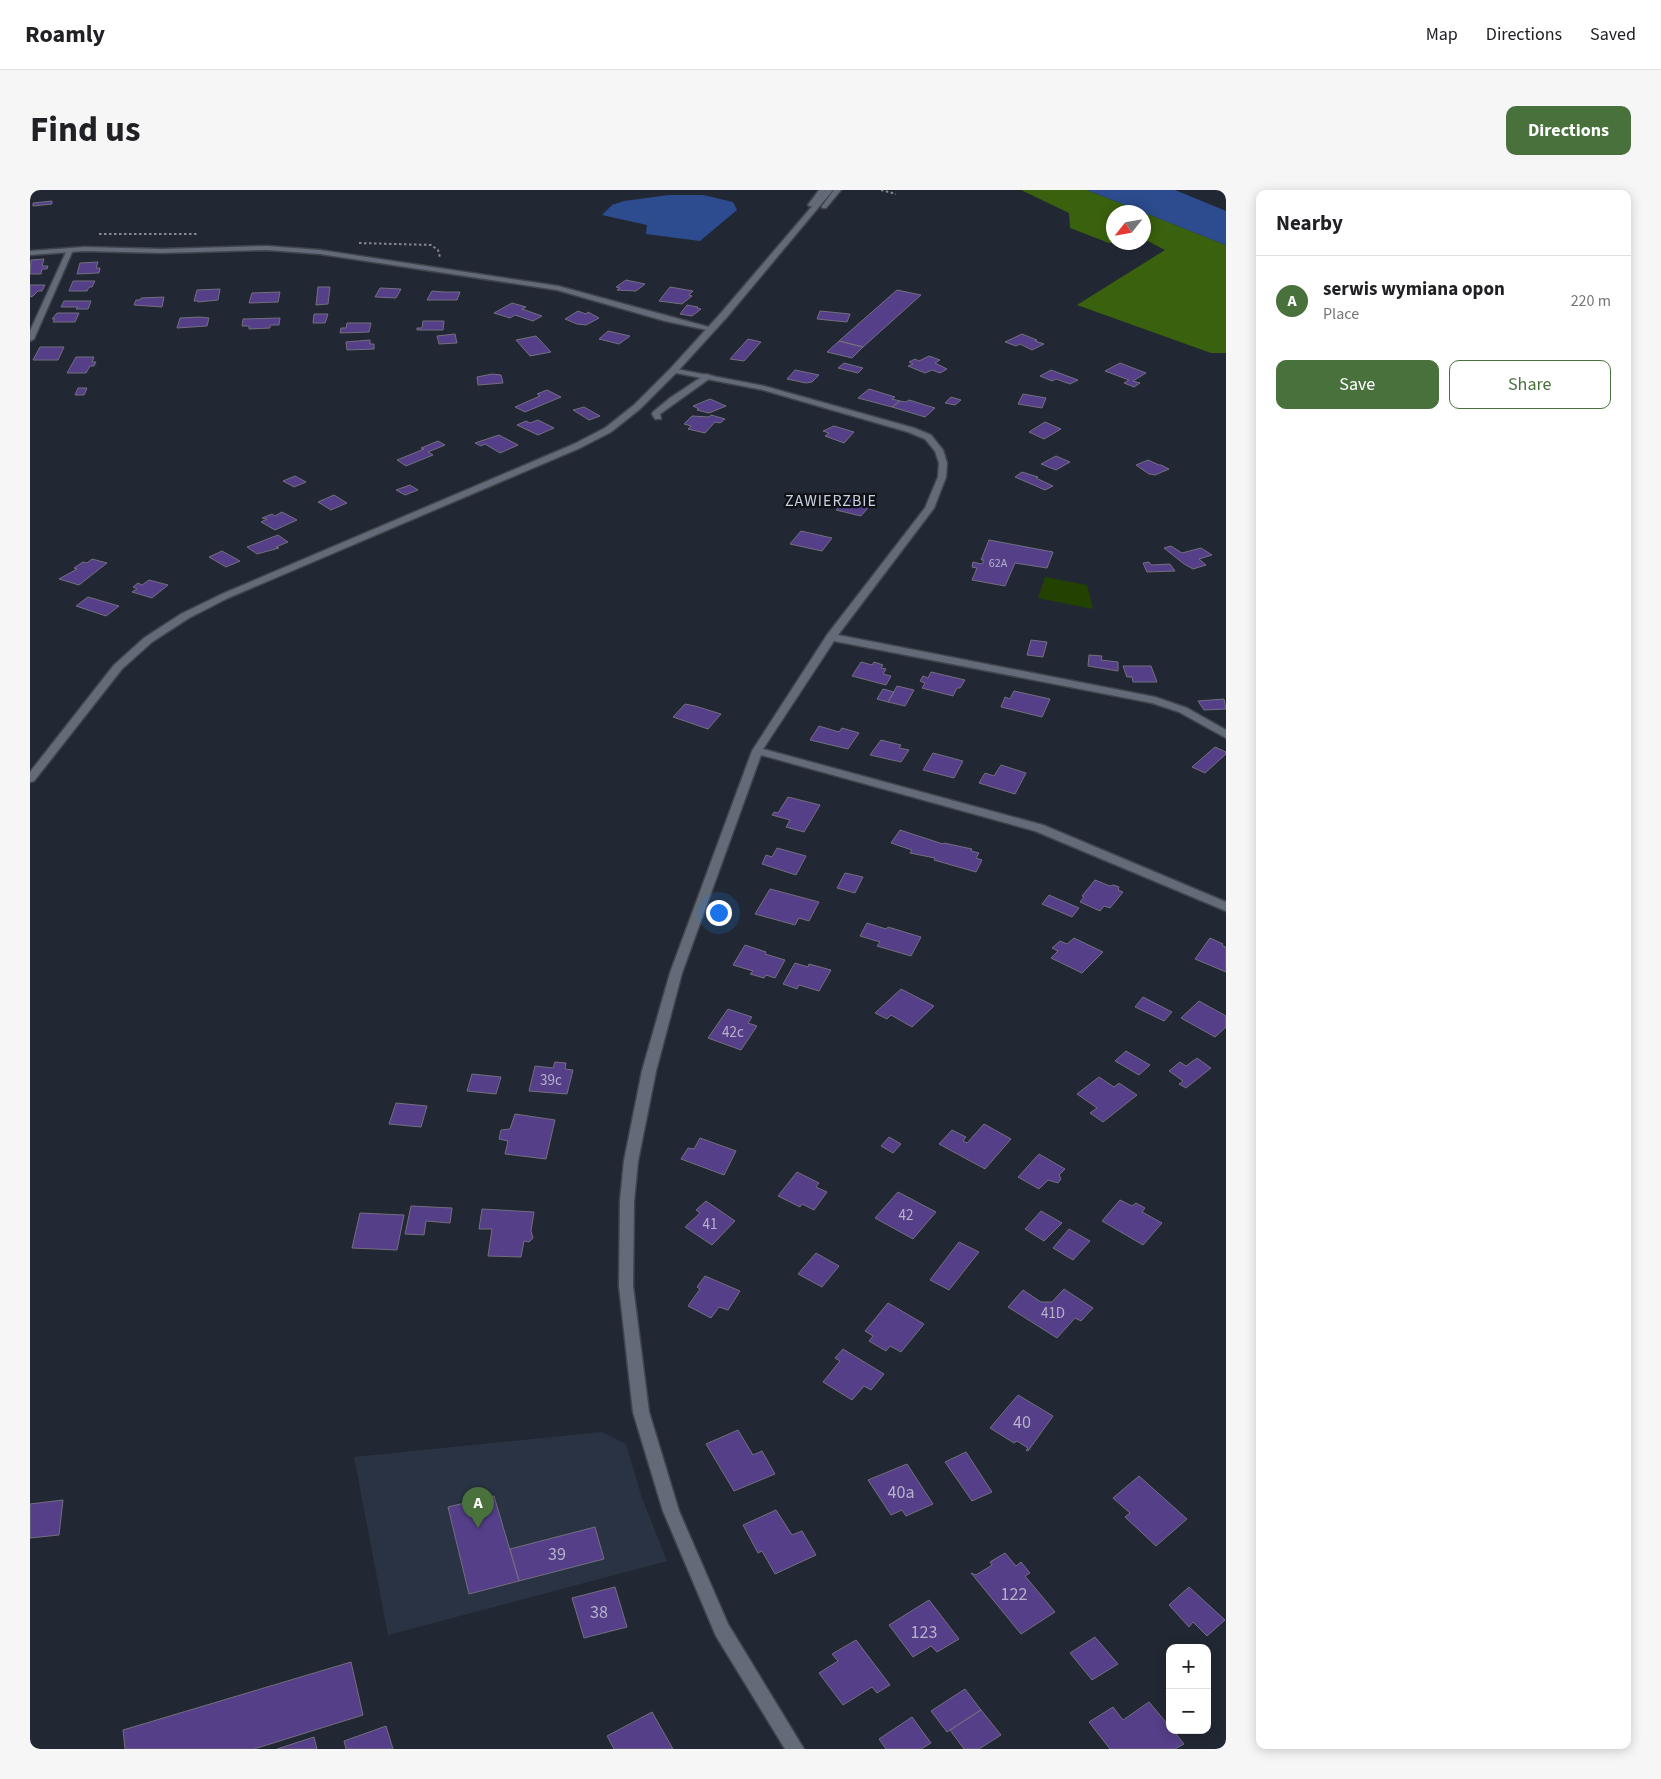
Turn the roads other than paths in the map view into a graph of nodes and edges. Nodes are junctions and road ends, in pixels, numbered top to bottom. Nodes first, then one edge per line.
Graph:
1 (823, 190) edge
2 (830, 190) edge
3 (838, 190) edge
4 (817, 206) junction
5 (70, 250) junction
6 (30, 253) edge
7 (712, 328) junction
8 (30, 339) edge
9 (674, 370) junction
10 (709, 376) junction
11 (658, 417) dead end
12 (831, 637) junction
13 (1226, 735) edge
14 (757, 751) junction
15 (30, 779) edge
16 (1226, 907) edge
17 (796, 1749) edge

1 - 4 street
2 - 4 street
3 - 4 street
4 - 7 street
5 - 6 street
5 - 7 street
5 - 8 lane
7 - 9 street
9 - 10 street
9 - 15 street
10 - 11 lane
10 - 12 street
12 - 13 street
12 - 14 street
14 - 16 street
14 - 17 street

